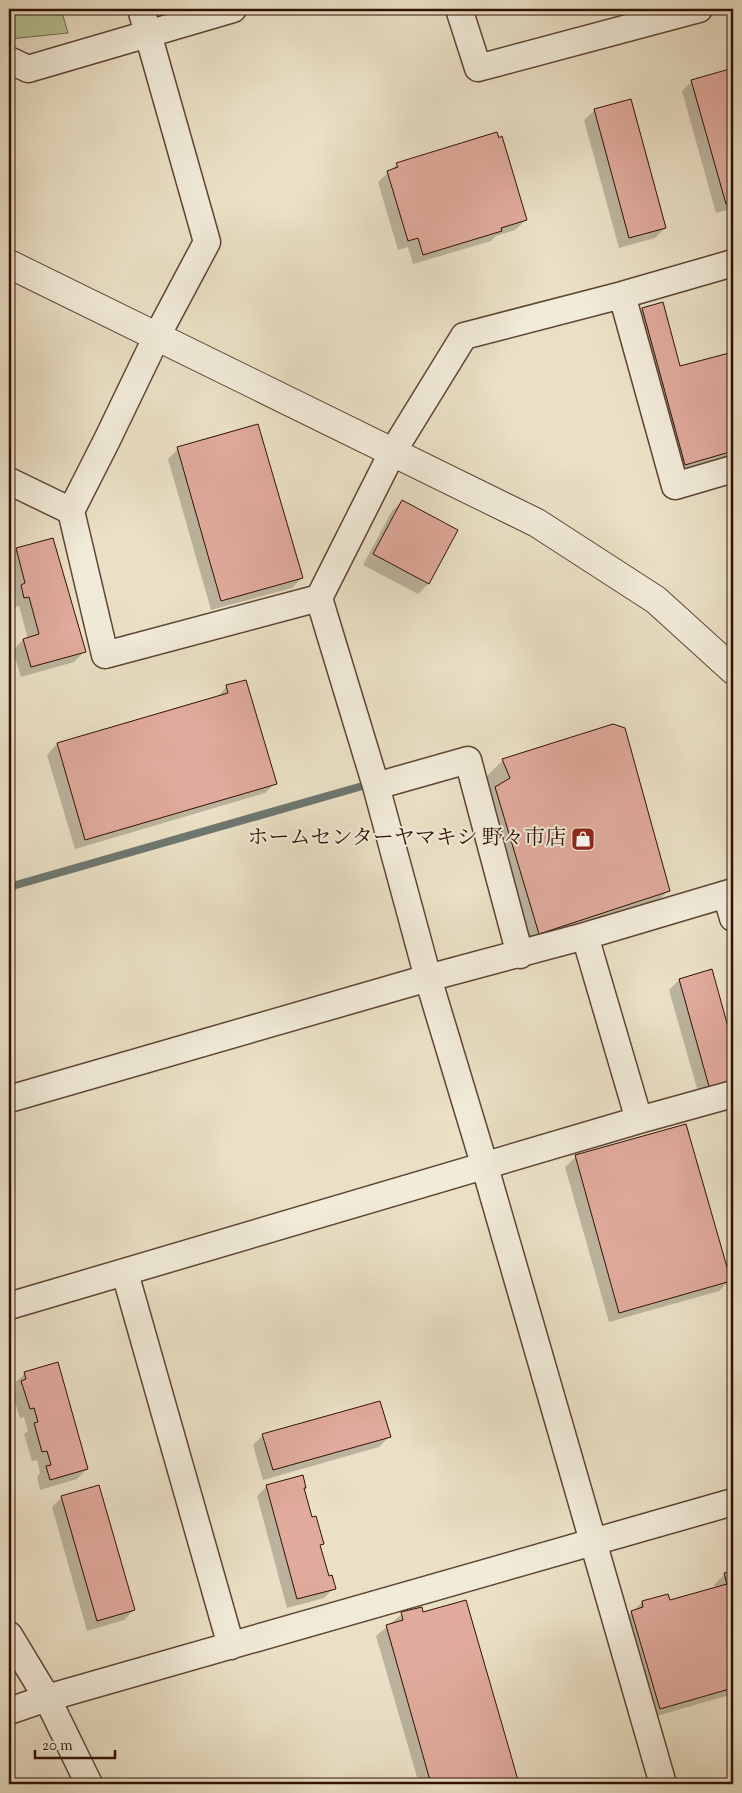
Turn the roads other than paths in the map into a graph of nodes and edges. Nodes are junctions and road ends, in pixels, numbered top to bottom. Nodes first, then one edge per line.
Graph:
1 (233, 9) edge
2 (459, 9) edge
3 (699, 9) edge
4 (144, 21) edge
5 (9, 60) edge
6 (733, 263) edge
7 (9, 264) edge
8 (622, 295) junction
9 (157, 336) junction
10 (392, 453) junction
11 (733, 469) edge
12 (9, 482) edge
13 (71, 510) junction
14 (319, 598) junction
15 (733, 670) edge
16 (376, 786) junction
17 (731, 901) edge
18 (585, 936) junction
19 (520, 955) junction
20 (428, 978) junction
21 (733, 1094) edge
22 (9, 1099) edge
23 (639, 1120) junction
24 (485, 1167) junction
25 (125, 1273) junction
26 (9, 1306) edge
27 (733, 1502) edge
28 (592, 1541) junction
29 (9, 1635) edge
30 (231, 1646) junction
31 (47, 1698) junction
32 (9, 1711) edge
33 (89, 1784) edge
34 (663, 1784) edge

1 - 4 street
2 - 3 street
4 - 5 street
4 - 9 street
6 - 8 street
7 - 9 street
8 - 10 street
8 - 11 street
9 - 10 street
9 - 13 street
10 - 14 street
10 - 15 street
12 - 13 street
13 - 14 street
14 - 16 street
16 - 19 street
16 - 20 street
17 - 18 street
18 - 19 street
18 - 23 street
19 - 20 street
20 - 22 street
20 - 24 street
21 - 23 street
23 - 24 street
24 - 25 street
24 - 28 street
25 - 26 street
25 - 30 street
27 - 28 street
28 - 30 street
28 - 34 street
29 - 31 street
30 - 31 street
31 - 32 street
31 - 33 street

